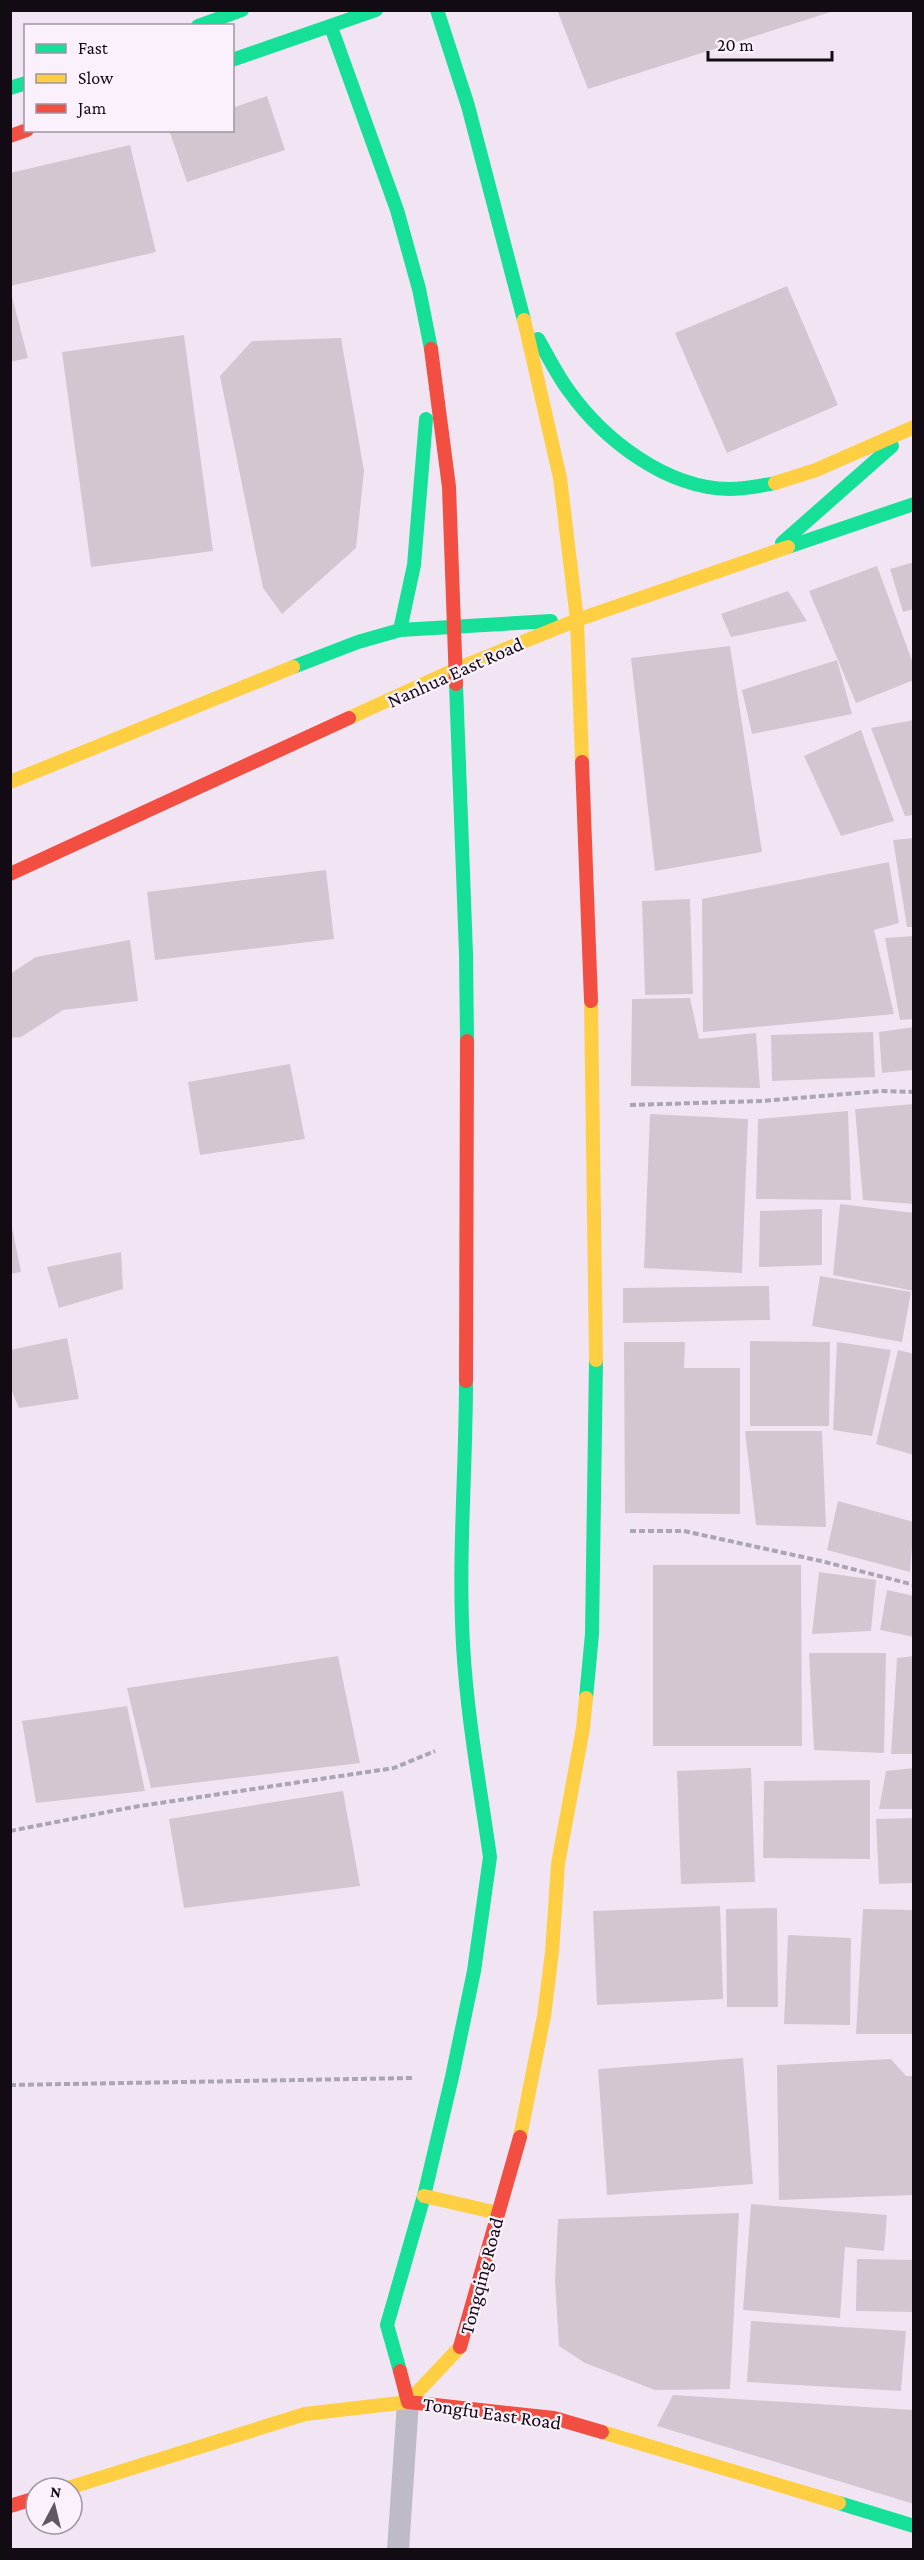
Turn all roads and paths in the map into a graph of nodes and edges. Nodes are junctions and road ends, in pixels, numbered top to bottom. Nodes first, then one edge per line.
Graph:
1 (242, 10) edge
2 (341, 10) edge
3 (376, 10) edge
4 (436, 10) edge
5 (204, 24) edge
6 (331, 27) junction
7 (234, 59) edge
8 (523, 315) junction
9 (431, 351) junction
10 (913, 427) edge
11 (914, 504) edge
12 (770, 555) junction
13 (577, 620) junction
14 (453, 627) junction
15 (400, 630) junction
16 (454, 670) junction
17 (10, 782) edge
18 (10, 874) edge
19 (914, 1092) edge
20 (593, 1106) junction
21 (594, 1531) junction
22 (914, 1585) edge
23 (472, 1736) junction
24 (10, 1831) edge
25 (452, 2077) junction
26 (10, 2085) edge
27 (424, 2196) junction
28 (498, 2214) junction
29 (408, 2402) junction
30 (84, 2483) edge
31 (914, 2526) edge
32 (398, 2550) edge

1 - 5 street
2 - 6 street
3 - 6 street
4 - 8 street
6 - 7 street
6 - 9 street
8 - 10 street
8 - 13 street, Tongqing Road
9 - 14 street
9 - 15 street
10 - 12 street
11 - 12 street, Nanhua East Road
12 - 13 street, Nanhua East Road
13 - 14 street
13 - 16 street, Nanhua East Road
13 - 20 street, Tongqing Road
14 - 15 street
14 - 16 street
15 - 17 street
16 - 18 street, Nanhua East Road
16 - 23 street
19 - 20 path
20 - 21 street, Tongqing Road
21 - 22 path
21 - 28 street, Tongqing Road
23 - 24 path
23 - 25 street
25 - 26 path
25 - 27 street
27 - 28 street
27 - 29 street
28 - 29 street, Tongqing Road
29 - 30 street, Tongfu East Road
29 - 31 street, Tongfu East Road
29 - 32 lane

